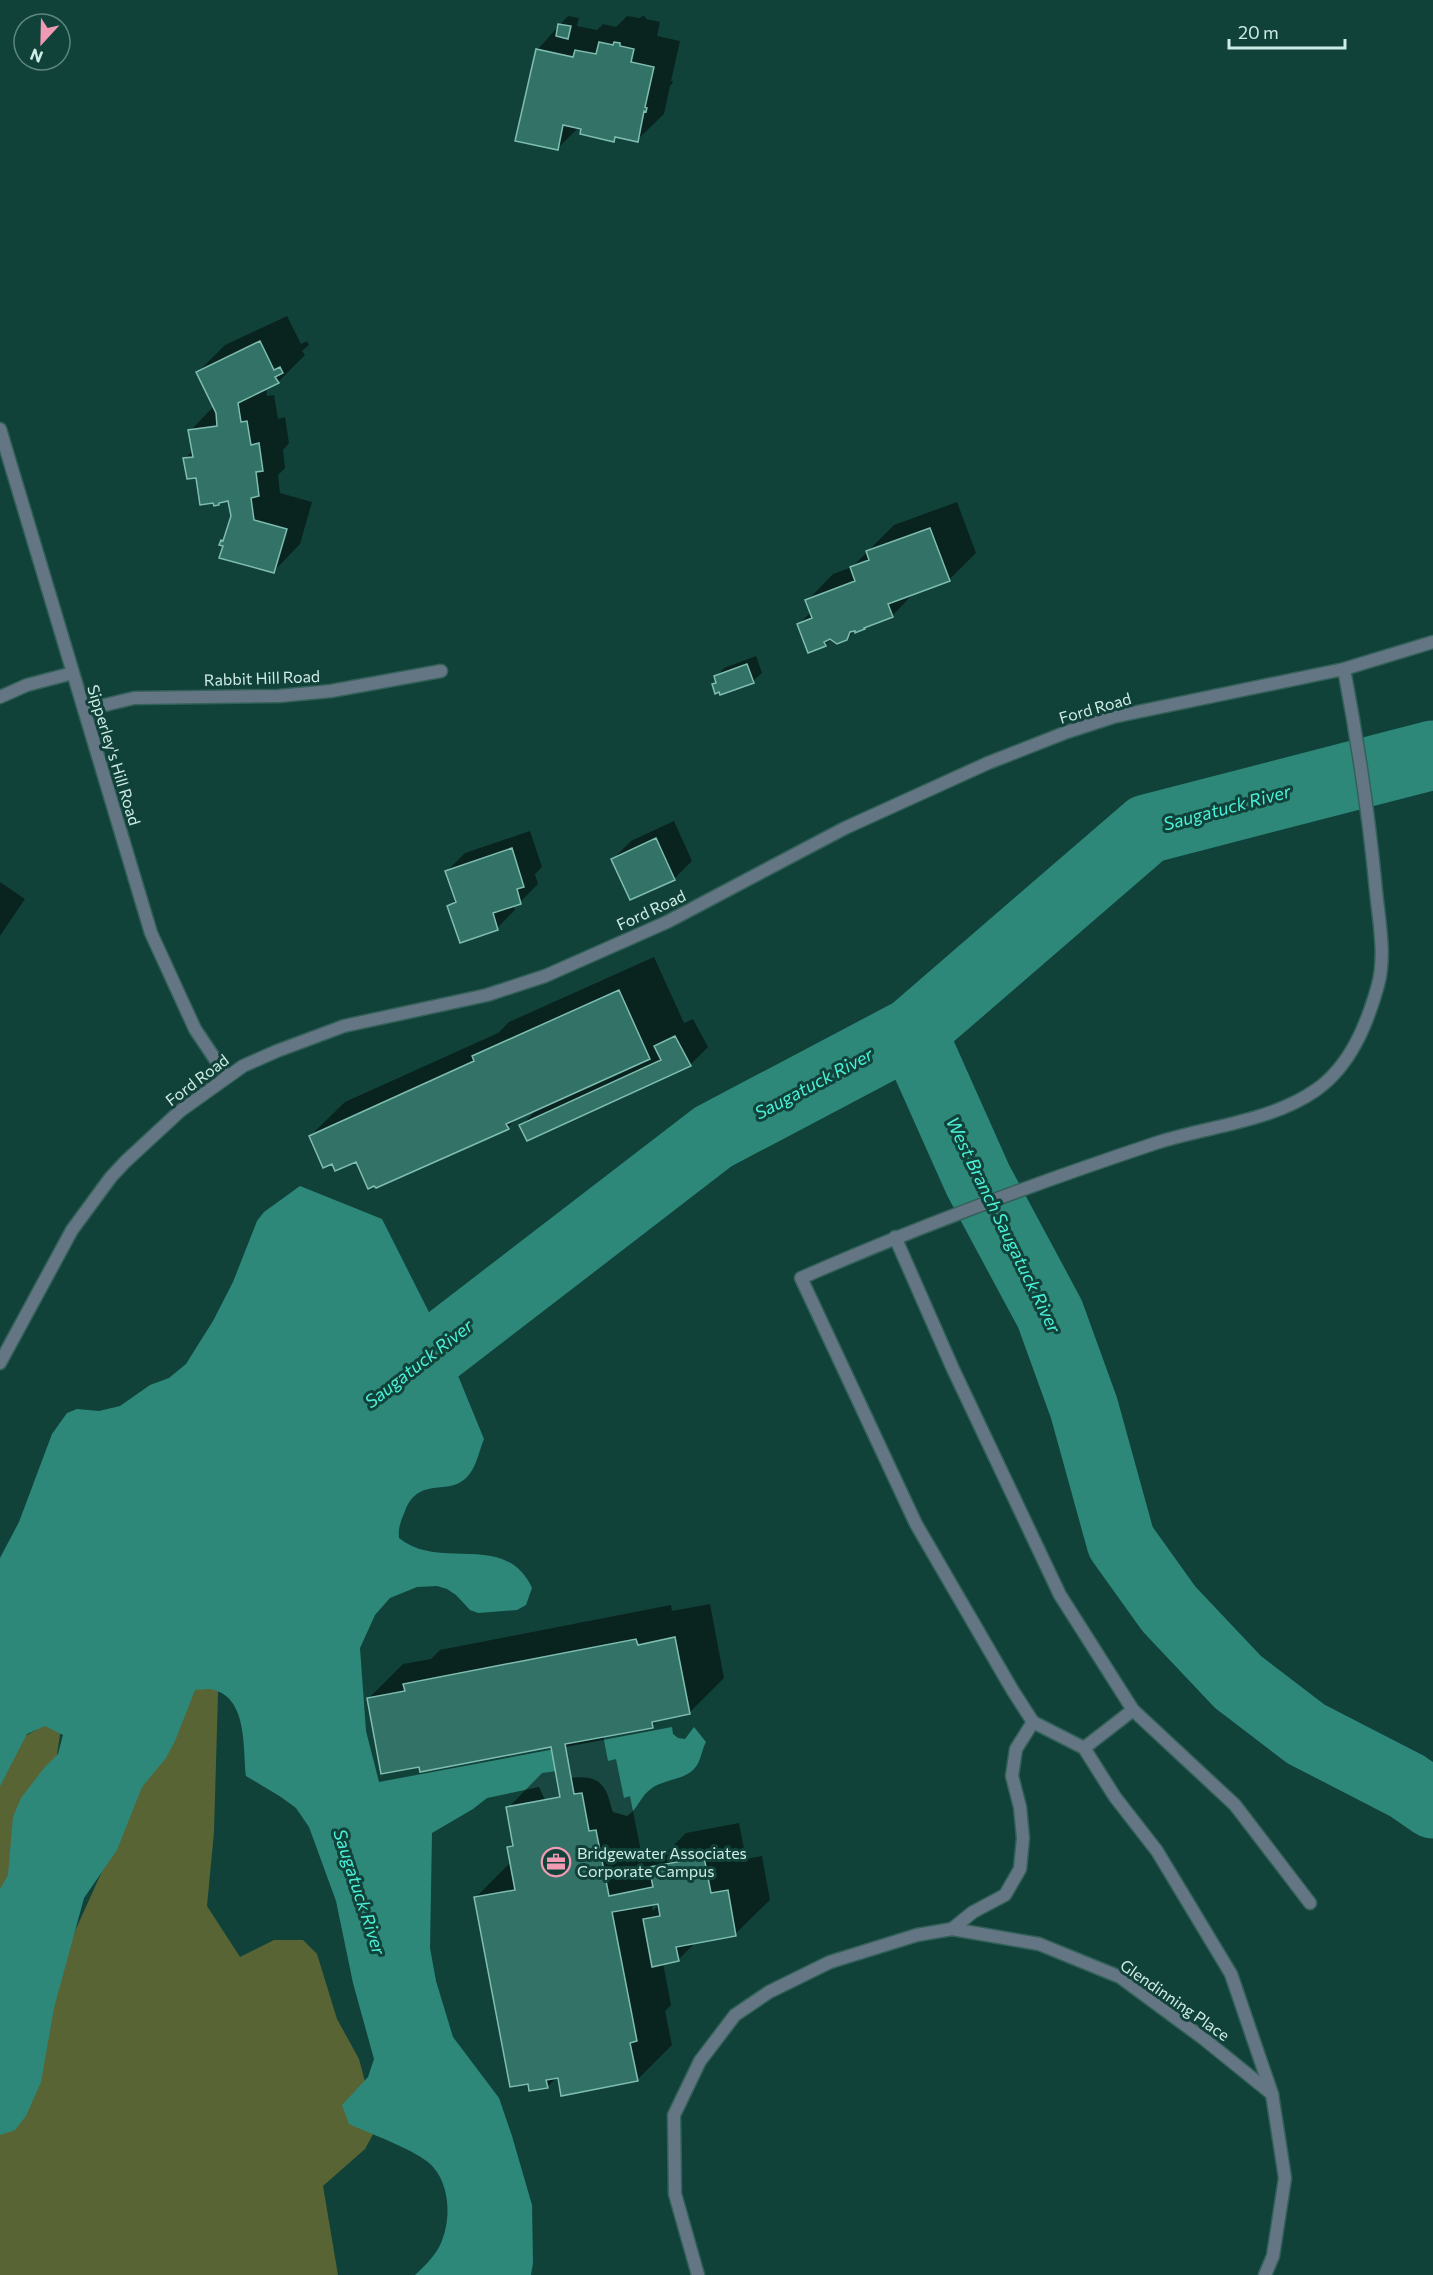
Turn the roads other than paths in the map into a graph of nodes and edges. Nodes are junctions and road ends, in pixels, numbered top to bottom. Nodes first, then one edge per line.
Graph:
1 (0, 429) edge
2 (1433, 642) edge
3 (1344, 669) junction
4 (441, 671) dead end
5 (73, 673) junction
6 (0, 697) edge
7 (84, 710) junction
8 (226, 1077) junction
9 (895, 1237) junction
10 (0, 1363) edge
11 (1133, 1710) junction
12 (1033, 1722) junction
13 (1084, 1748) junction
14 (1310, 1903) dead end
15 (952, 1929) junction
16 (1272, 2094) junction
17 (698, 2275) edge
18 (1265, 2275) edge

1 - 5 street, Sipperley's Hill Road
2 - 3 street, Ford Road
3 - 8 street, Ford Road
3 - 9 street
4 - 7 street, Rabbit Hill Road
5 - 6 street
5 - 7 street, Sipperley's Hill Road
7 - 8 street, Sipperley's Hill Road
8 - 10 street, Ford Road
9 - 11 street
9 - 12 street
11 - 13 street
11 - 14 street
12 - 13 street
12 - 15 street
13 - 16 street
15 - 16 street, Glendinning Place
15 - 17 street, Glendinning Place
16 - 18 street

